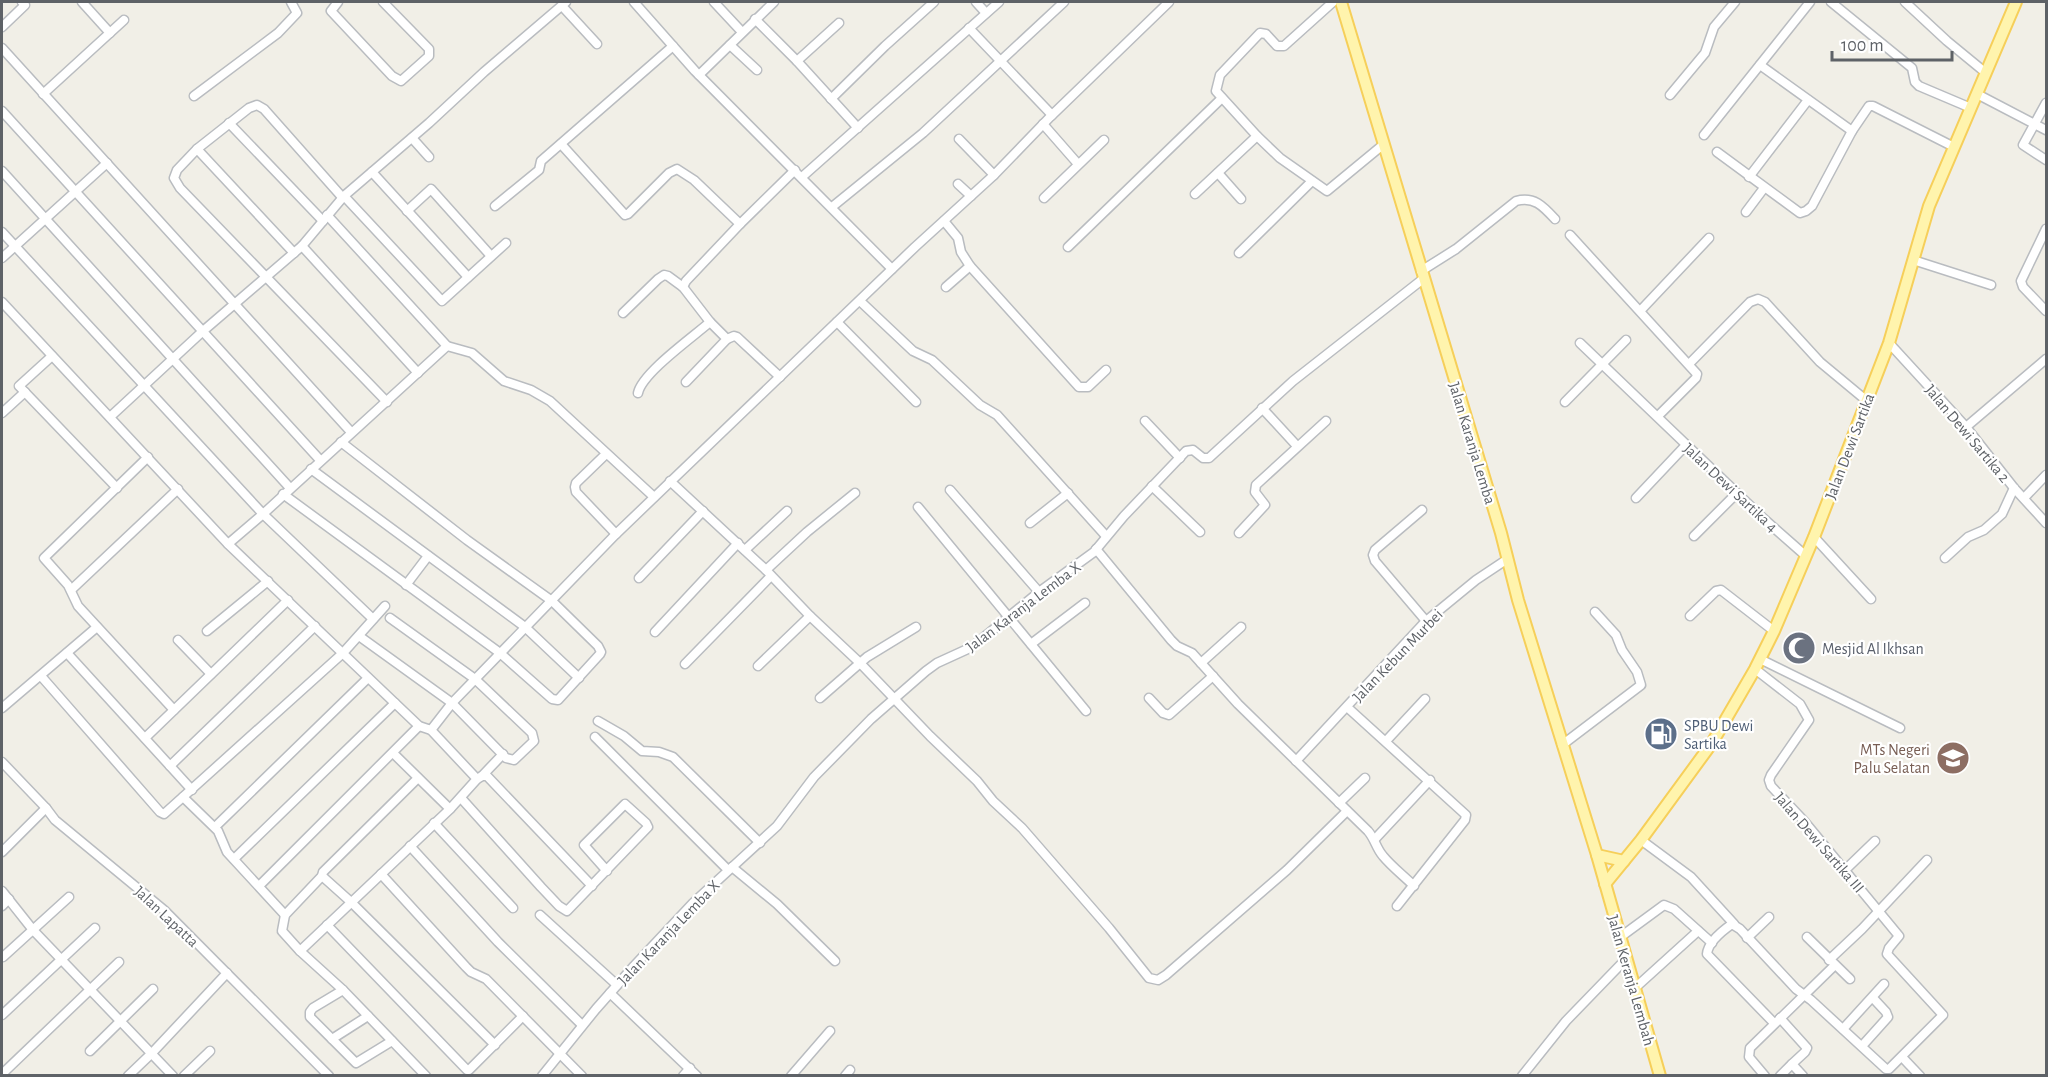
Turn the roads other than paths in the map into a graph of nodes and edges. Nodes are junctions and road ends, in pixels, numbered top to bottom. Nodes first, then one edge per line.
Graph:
1 (22, 2) edge
2 (82, 2) edge
3 (291, 2) edge
4 (338, 2) edge
5 (383, 2) edge
6 (634, 2) edge
7 (714, 2) edge
8 (774, 2) edge
9 (934, 2) edge
10 (976, 2) edge
11 (999, 2) edge
12 (1064, 2) edge
13 (1170, 2) edge
14 (1333, 2) edge
15 (1341, 2) edge
16 (1735, 2) edge
17 (1810, 2) edge
18 (1831, 2) edge
19 (1905, 2) edge
20 (2016, 2) edge
21 (564, 4) edge
22 (986, 13) junction
23 (124, 20) dead end
24 (755, 20) junction
25 (839, 23) dead end
26 (2, 27) edge
27 (969, 28) junction
28 (742, 32) junction
29 (110, 33) junction
30 (597, 44) dead end
31 (730, 45) junction
32 (673, 46) junction
33 (2, 48) edge
34 (797, 61) junction
35 (1000, 61) junction
36 (1760, 65) junction
37 (757, 70) dead end
38 (1986, 73) junction
39 (699, 75) junction
40 (43, 94) junction
41 (1977, 94) junction
42 (1670, 95) dead end
43 (194, 96) dead end
44 (831, 99) junction
45 (1222, 99) junction
46 (1808, 100) junction
47 (2046, 103) edge
48 (1971, 108) junction
49 (2, 111) edge
50 (1052, 115) junction
51 (229, 123) junction
52 (2034, 123) junction
53 (1043, 124) junction
54 (858, 128) junction
55 (2046, 130) edge
56 (1852, 131) junction
57 (1704, 135) dead end
58 (1257, 136) junction
59 (412, 138) junction
60 (959, 139) dead end
61 (1104, 140) dead end
62 (561, 144) junction
63 (1384, 144) junction
64 (1954, 147) junction
65 (197, 149) junction
66 (1717, 152) dead end
67 (429, 157) dead end
68 (2046, 159) edge
69 (107, 164) junction
70 (1078, 164) junction
71 (2, 171) edge
72 (372, 172) junction
73 (799, 173) junction
74 (1218, 173) junction
75 (994, 175) junction
76 (1749, 177) junction
77 (1312, 181) junction
78 (958, 184) dead end
79 (1764, 188) junction
80 (74, 192) junction
81 (1195, 194) dead end
82 (971, 196) junction
83 (343, 197) junction
84 (1044, 198) dead end
85 (1241, 199) dead end
86 (495, 206) dead end
87 (832, 207) junction
88 (407, 211) junction
89 (1746, 212) dead end
90 (325, 218) junction
91 (45, 219) junction
92 (1555, 219) dead end
93 (944, 221) junction
94 (740, 224) junction
95 (2046, 229) edge
96 (2, 232) edge
97 (1570, 235) dead end
98 (1709, 238) dead end
99 (506, 243) dead end
100 (14, 246) junction
101 (302, 246) junction
102 (2043, 246) edge
103 (1068, 247) dead end
104 (294, 253) junction
105 (1239, 253) dead end
106 (491, 256) junction
107 (2, 258) edge
108 (1913, 260) junction
109 (970, 266) junction
110 (892, 269) junction
111 (1422, 275) junction
112 (266, 276) junction
113 (468, 277) junction
114 (1991, 285) dead end
115 (683, 287) junction
116 (946, 287) dead end
117 (860, 301) junction
118 (2, 302) edge
119 (235, 304) junction
120 (1641, 310) junction
121 (2046, 311) edge
122 (623, 313) dead end
123 (710, 322) junction
124 (837, 322) junction
125 (203, 331) junction
126 (727, 339) junction
127 (1626, 340) dead end
128 (1580, 342) dead end
129 (1889, 342) junction
130 (447, 346) junction
131 (52, 356) junction
132 (173, 359) junction
133 (2046, 359) edge
134 (1602, 363) junction
135 (1689, 364) junction
136 (1106, 370) dead end
137 (418, 373) junction
138 (780, 377) junction
139 (686, 382) dead end
140 (143, 386) junction
141 (25, 392) junction
142 (638, 393) dead end
143 (1867, 401) junction
144 (387, 402) junction
145 (916, 402) dead end
146 (1565, 402) dead end
147 (1262, 408) junction
148 (2, 413) edge
149 (1658, 416) junction
150 (110, 417) junction
151 (1145, 421) dead end
152 (1326, 421) dead end
153 (1966, 427) junction
154 (351, 432) junction
155 (341, 442) junction
156 (1686, 445) junction
157 (1297, 446) junction
158 (606, 454) junction
159 (148, 457) junction
160 (1180, 458) junction
161 (320, 460) junction
162 (311, 469) junction
163 (2046, 475) edge
164 (670, 481) junction
165 (1152, 486) junction
166 (117, 488) junction
167 (178, 489) junction
168 (2014, 489) junction
169 (950, 490) dead end
170 (286, 491) junction
171 (855, 492) dead end
172 (1068, 493) junction
173 (1737, 493) junction
174 (654, 497) junction
175 (1636, 498) dead end
176 (2024, 498) junction
177 (918, 507) dead end
178 (787, 510) dead end
179 (1422, 510) dead end
180 (703, 511) junction
181 (262, 514) junction
182 (2046, 523) edge
183 (1030, 524) dead end
184 (1200, 532) dead end
185 (1239, 533) dead end
186 (616, 534) junction
187 (1106, 536) junction
188 (1694, 536) dead end
189 (1814, 537) junction
190 (738, 543) junction
191 (228, 544) junction
192 (1096, 549) junction
193 (745, 550) junction
194 (428, 556) junction
195 (1806, 556) junction
196 (1945, 558) dead end
197 (1506, 560) junction
198 (769, 573) junction
199 (639, 578) dead end
200 (268, 581) junction
201 (406, 585) junction
202 (70, 590) junction
203 (1039, 592) junction
204 (1871, 599) dead end
205 (288, 600) junction
206 (552, 601) junction
207 (1085, 603) dead end
208 (385, 606) dead end
209 (1595, 612) dead end
210 (810, 616) junction
211 (1008, 616) junction
212 (1690, 616) dead end
213 (390, 618) dead end
214 (373, 619) junction
215 (1426, 621) junction
216 (315, 626) junction
217 (97, 627) junction
218 (525, 627) junction
219 (916, 627) dead end
220 (1241, 627) dead end
221 (207, 631) dead end
222 (1774, 631) junction
223 (654, 632) dead end
224 (358, 636) junction
225 (178, 640) dead end
226 (1030, 644) junction
227 (67, 653) junction
228 (343, 653) junction
229 (500, 653) junction
230 (860, 663) junction
231 (1201, 663) junction
232 (685, 664) dead end
233 (1758, 664) junction
234 (758, 666) dead end
235 (211, 674) junction
236 (40, 676) junction
237 (1213, 676) junction
238 (368, 678) junction
239 (579, 678) junction
240 (475, 679) junction
241 (893, 697) junction
242 (820, 698) dead end
243 (1149, 698) dead end
244 (1425, 699) dead end
245 (395, 703) junction
246 (452, 703) junction
247 (1347, 707) junction
248 (2, 708) edge
249 (174, 710) junction
250 (1086, 711) dead end
251 (598, 721) dead end
252 (419, 726) junction
253 (1900, 728) dead end
254 (432, 730) junction
255 (595, 737) dead end
256 (145, 738) junction
257 (1386, 741) junction
258 (1563, 745) junction
259 (393, 753) junction
260 (503, 754) junction
261 (1296, 760) junction
262 (2, 762) edge
263 (170, 766) junction
264 (480, 777) junction
265 (418, 778) junction
266 (1365, 778) dead end
267 (1430, 780) junction
268 (192, 790) junction
269 (183, 797) junction
270 (461, 798) junction
271 (1339, 803) junction
272 (46, 808) junction
273 (450, 809) junction
274 (1347, 811) junction
275 (434, 823) junction
276 (215, 827) junction
277 (1375, 839) junction
278 (1641, 840) junction
279 (1875, 841) dead end
280 (760, 843) junction
281 (410, 846) junction
282 (2, 852) edge
283 (1597, 855) junction
284 (234, 859) junction
285 (1927, 860) dead end
286 (1624, 861) junction
287 (730, 869) junction
288 (1845, 870) junction
289 (607, 871) junction
290 (381, 874) junction
291 (322, 876) junction
292 (1605, 884) junction
293 (260, 886) junction
294 (592, 886) junction
295 (1414, 886) junction
296 (2, 891) edge
297 (69, 897) dead end
298 (9, 899) junction
299 (351, 902) junction
300 (2, 906) edge
301 (1397, 906) dead end
302 (513, 908) dead end
303 (1878, 910) junction
304 (285, 915) junction
305 (540, 915) dead end
306 (1769, 917) dead end
307 (1734, 924) junction
308 (327, 925) junction
309 (95, 927) dead end
310 (33, 930) junction
311 (1698, 931) junction
312 (1807, 937) dead end
313 (1619, 938) junction
314 (1747, 938) junction
315 (1712, 942) junction
316 (300, 951) junction
317 (3, 957) dead end
318 (61, 959) junction
319 (1626, 959) junction
320 (835, 961) dead end
321 (118, 962) dead end
322 (1832, 962) junction
323 (227, 973) junction
324 (1850, 980) dead end
325 (1884, 984) dead end
326 (617, 985) junction
327 (1635, 988) junction
328 (90, 989) junction
329 (153, 989) dead end
330 (344, 990) junction
331 (610, 993) junction
332 (1804, 995) junction
333 (1873, 998) junction
334 (2, 1015) edge
335 (368, 1016) junction
336 (523, 1016) junction
337 (121, 1021) junction
338 (1777, 1021) junction
339 (582, 1025) junction
340 (1843, 1029) junction
341 (830, 1031) dead end
342 (332, 1040) junction
343 (392, 1041) junction
344 (495, 1045) junction
345 (1862, 1046) junction
346 (90, 1051) dead end
347 (210, 1051) dead end
348 (152, 1053) junction
349 (560, 1053) junction
350 (1902, 1057) junction
351 (1792, 1064) junction
352 (690, 1068) junction
353 (2, 1074) edge
354 (128, 1076) edge
355 (173, 1076) edge
356 (184, 1076) edge
357 (329, 1076) edge
358 (426, 1076) edge
359 (542, 1076) edge
360 (582, 1076) edge
361 (683, 1076) edge
362 (698, 1076) edge
363 (791, 1076) edge
364 (1522, 1076) edge
365 (1660, 1076) edge
366 (1766, 1076) edge
367 (1780, 1076) edge
368 (1803, 1076) edge
369 (1920, 1076) edge

1 - 26 street
2 - 29 street
3 - 43 street
4 - 5 street
6 - 32 street
7 - 28 street
8 - 24 street
9 - 44 street
10 - 22 street
11 - 22 street
12 - 35 street
13 - 50 street
14 - 45 street
15 - 63 main road, Jalan Karanja Lemba
16 - 42 street
17 - 36 street
18 - 48 street
19 - 38 street
20 - 38 main road, Jalan Dewi Sartika
21 - 30 street
21 - 59 street
22 - 27 street
23 - 29 street
24 - 28 street
24 - 34 street
25 - 34 street
27 - 35 street
27 - 54 street
28 - 31 street
29 - 40 street
31 - 37 street
31 - 39 street
32 - 39 street
32 - 62 street
33 - 40 street
34 - 44 street
35 - 50 street
35 - 87 street
36 - 46 street
36 - 57 street
38 - 41 main road, Jalan Dewi Sartika
39 - 73 street
40 - 69 street
41 - 48 main road, Jalan Dewi Sartika
41 - 52 street
44 - 54 street
45 - 58 street
45 - 103 street
46 - 56 street
46 - 76 street
47 - 52 street
48 - 64 main road, Jalan Dewi Sartika
49 - 80 street
50 - 53 street
51 - 65 street
51 - 83 street
51 - 90 street
52 - 55 street
52 - 68 street
53 - 70 street
53 - 75 street
54 - 73 street
56 - 64 street
56 - 79 street
58 - 74 street
58 - 77 street
59 - 67 street
59 - 72 street
60 - 75 street
61 - 70 street
62 - 86 street
62 - 94 street
63 - 77 street
63 - 111 main road, Jalan Karanja Lemba
64 - 108 main road, Jalan Dewi Sartika
65 - 104 street
65 - 112 street
66 - 76 street
69 - 80 street
69 - 119 street
70 - 84 street
71 - 91 street
72 - 83 street
72 - 88 street
73 - 87 street
73 - 94 street
74 - 81 street
74 - 85 street
75 - 82 street
76 - 79 street
77 - 105 street
78 - 82 street
79 - 89 street
80 - 91 street
80 - 125 street
82 - 93 street
83 - 90 street
83 - 113 street
87 - 110 street
88 - 106 street
88 - 113 street
90 - 101 street
90 - 130 street
91 - 100 street
91 - 132 street
92 - 111 street
93 - 109 street
93 - 110 street
94 - 115 street
95 - 102 street
96 - 100 street
97 - 120 street
98 - 120 street
99 - 106 street
100 - 107 street
100 - 140 street
101 - 104 street
101 - 137 street
102 - 121 street
104 - 112 street
106 - 113 street
108 - 114 street
108 - 129 main road, Jalan Dewi Sartika
109 - 116 street
109 - 136 street
110 - 117 street
111 - 147 street
111 - 197 main road, Jalan Karanja Lemba
112 - 119 street
112 - 144 street
115 - 122 street
115 - 123 street
117 - 124 street
117 - 172 street
118 - 131 street
119 - 125 street
119 - 154 street
120 - 135 street
123 - 126 street
123 - 142 street
124 - 138 street
124 - 145 street
125 - 132 street
125 - 161 street
126 - 138 street
126 - 139 street
127 - 134 street
128 - 134 street, Jalan Dewi Sartika 4
129 - 143 main road, Jalan Dewi Sartika
129 - 153 street, Jalan Dewi Sartika 2
130 - 137 street
130 - 158 street
131 - 141 street
131 - 150 street
132 - 140 street
132 - 170 street
133 - 153 street
134 - 146 street
134 - 149 street, Jalan Dewi Sartika 4
135 - 143 street
135 - 149 street
137 - 144 street
138 - 164 street
140 - 150 street
140 - 181 street
141 - 148 street
141 - 166 street
143 - 189 main road, Jalan Dewi Sartika
144 - 154 street
147 - 157 street
147 - 160 street
149 - 156 street, Jalan Dewi Sartika 4
150 - 159 street
151 - 160 street
152 - 157 street
153 - 168 street, Jalan Dewi Sartika 2
154 - 155 street
155 - 161 street
155 - 206 street
156 - 173 street, Jalan Dewi Sartika 4
156 - 175 street
157 - 185 street
158 - 174 street
158 - 186 street
159 - 166 street
159 - 167 street
160 - 165 street, Jalan Karanja Lemba X
161 - 162 street
162 - 170 street
162 - 194 street
163 - 176 street
164 - 174 street
164 - 180 street
165 - 184 street
165 - 187 street, Jalan Karanja Lemba X
166 - 202 street
167 - 191 street
167 - 202 street
168 - 176 street, Jalan Dewi Sartika 2
168 - 196 street
169 - 203 street
170 - 181 street
170 - 201 street
171 - 198 street
172 - 183 street
172 - 187 street
173 - 188 street
173 - 195 street, Jalan Dewi Sartika 4
174 - 186 street
176 - 182 street, Jalan Dewi Sartika 2
177 - 211 street
178 - 193 street
179 - 215 street
180 - 190 street
180 - 199 street
181 - 191 street
181 - 214 street
186 - 206 street
187 - 192 street, Jalan Karanja Lemba X
189 - 195 main road, Jalan Dewi Sartika
189 - 204 street
190 - 193 street
190 - 223 street
191 - 200 street
192 - 203 street, Jalan Karanja Lemba X
192 - 231 street
193 - 198 street
194 - 201 street
194 - 218 street
195 - 222 main road, Jalan Dewi Sartika
197 - 215 street, Jalan Kebun Murbei
197 - 258 main road, Jalan Karanja Lemba
198 - 210 street
198 - 232 street
200 - 205 street
200 - 221 street
201 - 229 street
202 - 217 street
203 - 211 street, Jalan Karanja Lemba X
205 - 216 street
205 - 235 street
206 - 218 street
206 - 239 street
207 - 226 street
208 - 214 street
209 - 258 street
210 - 230 street
210 - 234 street
211 - 226 street
211 - 241 street, Jalan Karanja Lemba X
212 - 222 street
213 - 240 street
214 - 224 street
215 - 247 street, Jalan Kebun Murbei
216 - 228 street
216 - 263 street
217 - 227 street
217 - 249 street
218 - 229 street
218 - 239 street
219 - 230 street
220 - 231 street
222 - 233 main road, Jalan Dewi Sartika
224 - 228 street
224 - 246 street
225 - 235 street
226 - 250 street
227 - 236 street
227 - 256 street
228 - 238 street
228 - 268 street
229 - 239 street
229 - 240 street
230 - 241 street
230 - 242 street
231 - 237 street
233 - 253 street
233 - 278 main road, Jalan Dewi Sartika
233 - 288 street, Jalan Dewi Sartika III
235 - 249 street
236 - 248 street
236 - 269 street
237 - 243 street
237 - 261 street
238 - 245 street
238 - 276 street
240 - 246 street
240 - 260 street
241 - 274 street
241 - 280 street, Jalan Karanja Lemba X
244 - 257 street
245 - 252 street
245 - 284 street
246 - 254 street
246 - 260 street
247 - 257 street
247 - 261 street, Jalan Kebun Murbei
249 - 256 street
251 - 280 street
252 - 254 street
252 - 259 street
254 - 264 street
255 - 287 street
256 - 263 street
257 - 267 street
258 - 283 main road, Jalan Karanja Lemba
259 - 265 street
259 - 293 street
260 - 264 street
261 - 271 street
262 - 272 street, Jalan Lapatta
263 - 268 street
264 - 270 street
264 - 294 street
265 - 273 street
265 - 291 street
266 - 271 street
267 - 277 street
267 - 295 street
268 - 269 street
269 - 276 street
270 - 273 street
270 - 294 street
271 - 274 street
272 - 282 street
272 - 323 street, Jalan Lapatta
273 - 275 street
274 - 277 street
275 - 281 street
275 - 302 street
276 - 284 street
277 - 295 street
278 - 286 main road, Jalan Dewi Sartika
278 - 307 street
279 - 288 street
280 - 287 street, Jalan Karanja Lemba X
281 - 290 street
281 - 339 street
283 - 286 main road
283 - 292 main road, Jalan Karanja Lemba
284 - 293 street
285 - 303 street
286 - 292 main road, Jalan Dewi Sartika
287 - 320 street
287 - 326 street, Jalan Karanja Lemba X
288 - 303 street, Jalan Dewi Sartika III
289 - 289 street
289 - 294 street
290 - 299 street
290 - 336 street
291 - 299 street
291 - 304 street
292 - 313 main road, Jalan Keranja Lembah
293 - 304 street
295 - 301 street
296 - 298 street
297 - 310 street
298 - 300 street
298 - 310 street
299 - 308 street
299 - 344 street
303 - 322 street
303 - 350 street, Jalan Dewi Sartika III
304 - 316 street
305 - 326 street
306 - 314 street
307 - 314 street
307 - 315 street
308 - 316 street
308 - 344 street
309 - 318 street
310 - 317 street
310 - 318 street
311 - 313 street
311 - 315 street
311 - 327 street
312 - 322 street
313 - 319 main road, Jalan Keranja Lembah
314 - 332 street
315 - 338 street
316 - 330 street
318 - 328 street
318 - 334 street
319 - 327 main road, Jalan Keranja Lembah
319 - 364 street
321 - 328 street
322 - 324 street
322 - 332 street
323 - 348 street
323 - 357 street, Jalan Lapatta
325 - 333 street
326 - 331 street, Jalan Karanja Lemba X
327 - 365 main road, Jalan Keranja Lembah
328 - 337 street
328 - 353 street
329 - 337 street
330 - 335 street
330 - 342 street
331 - 339 street, Jalan Karanja Lemba X
331 - 352 street
332 - 338 street
332 - 340 street
333 - 340 street
333 - 345 street
335 - 342 street
335 - 343 street
336 - 344 street
336 - 349 street
337 - 346 street
337 - 348 street
338 - 351 street
338 - 366 street
339 - 349 street, Jalan Karanja Lemba X
340 - 345 street
341 - 363 street
342 - 343 street
343 - 358 street
345 - 350 street
347 - 356 street
348 - 354 street
348 - 355 street
349 - 359 street, Jalan Karanja Lemba X
349 - 360 street
350 - 369 street
351 - 367 street
351 - 368 street
352 - 361 street
352 - 362 street

